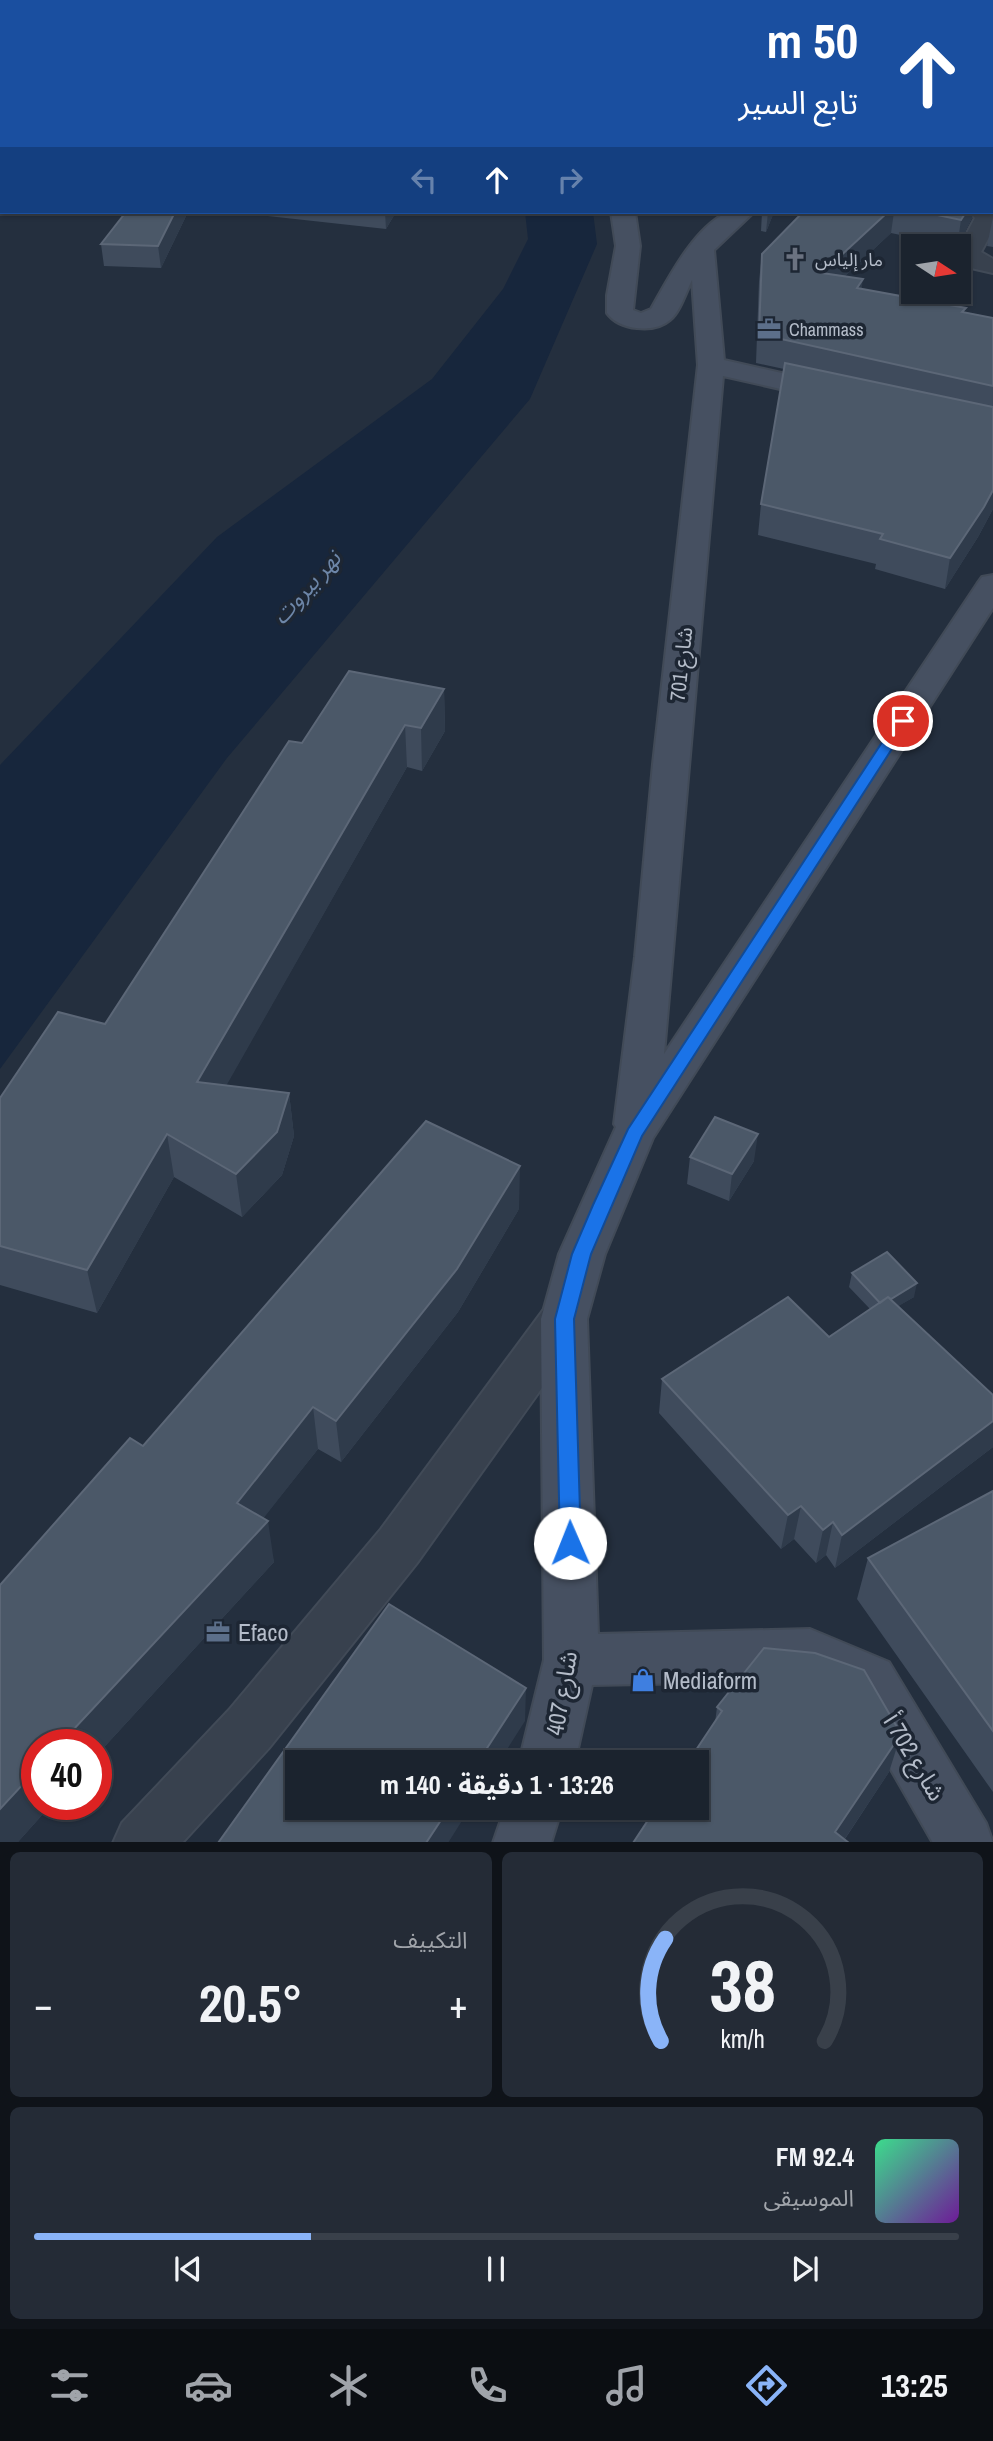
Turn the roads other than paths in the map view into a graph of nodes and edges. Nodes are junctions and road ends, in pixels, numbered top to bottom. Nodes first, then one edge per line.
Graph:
1 (623, 214) edge
2 (739, 214) edge
3 (984, 214) edge
4 (702, 251) junction
5 (993, 266) edge
6 (711, 365) junction
7 (864, 400) edge
8 (993, 584) edge
9 (634, 1133) junction
10 (564, 1319) junction
11 (571, 1660) junction
12 (550, 1750) edge
13 (530, 1820) edge
14 (143, 1842) edge
15 (522, 1842) edge
16 (965, 1842) edge

1 - 4 street
2 - 4 street
3 - 5 street
4 - 6 street, شارع 701
6 - 7 street
6 - 9 street, شارع 701
8 - 9 street
9 - 10 street, شارع 407
10 - 11 street, شارع 407
10 - 14 street
11 - 12 street, شارع 407
11 - 16 street, شارع 702 أ
13 - 15 street

